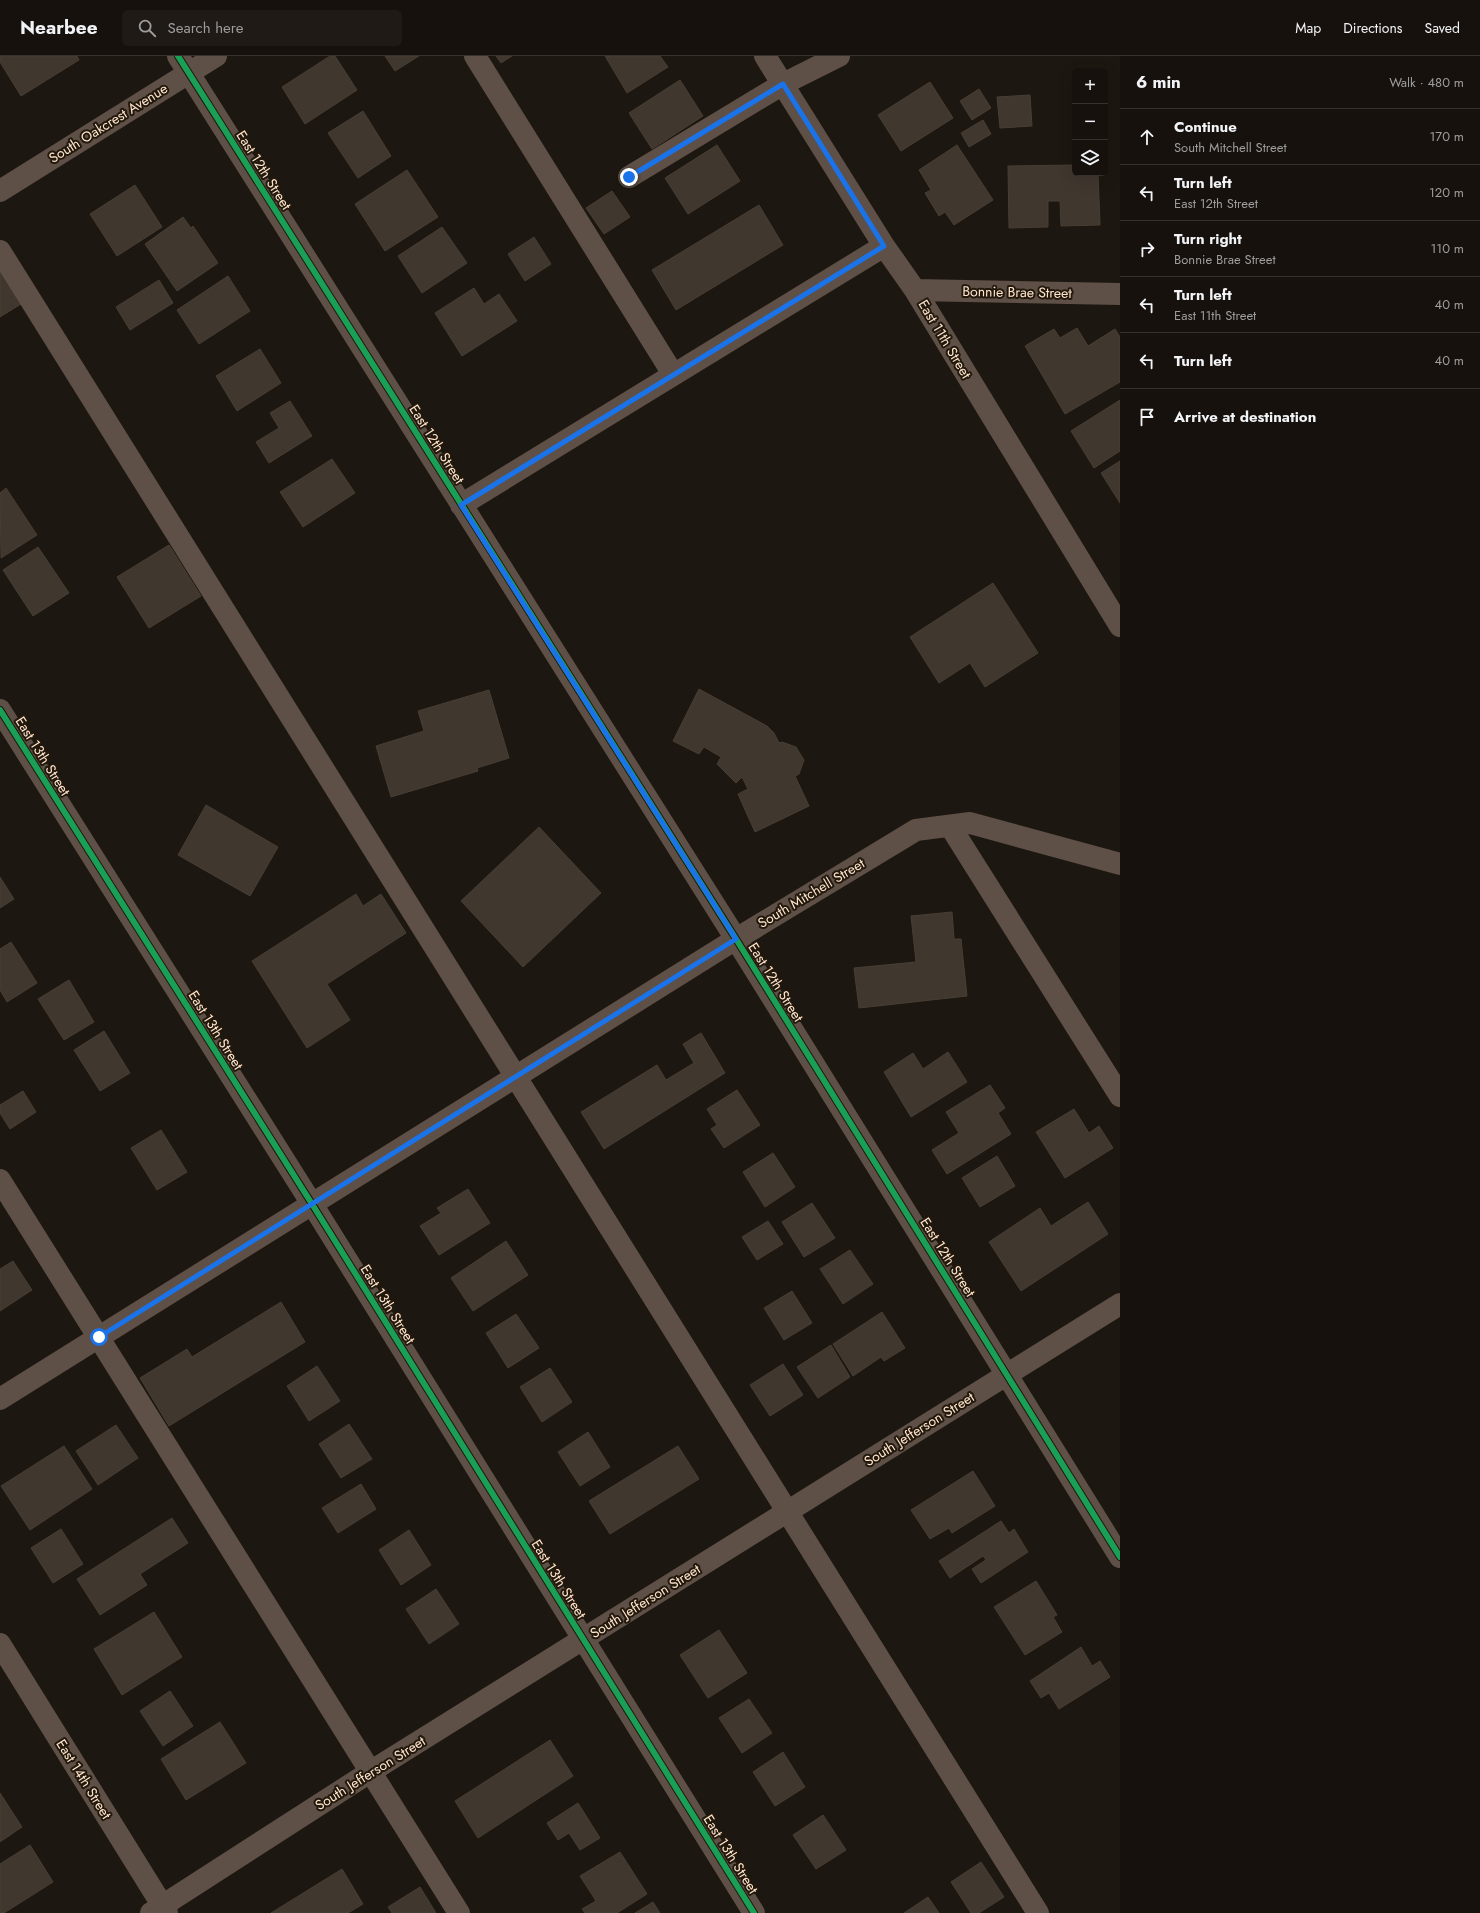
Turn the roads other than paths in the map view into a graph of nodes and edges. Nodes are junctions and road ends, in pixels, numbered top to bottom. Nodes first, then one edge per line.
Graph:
1 (216, 56) edge
2 (474, 56) edge
3 (765, 56) edge
4 (840, 56) edge
5 (184, 65) edge
6 (783, 84) junction
7 (629, 177) dead end
8 (0, 191) edge
9 (884, 246) junction
10 (0, 251) edge
11 (915, 290) junction
12 (1120, 294) edge
13 (673, 374) junction
14 (461, 505) junction
15 (1120, 626) edge
16 (0, 710) edge
17 (950, 826) junction
18 (1120, 864) edge
19 (736, 939) junction
20 (516, 1077) junction
21 (1120, 1096) edge
22 (0, 1180) edge
23 (312, 1204) junction
24 (1120, 1304) edge
25 (99, 1337) junction
26 (1006, 1374) junction
27 (0, 1399) edge
28 (787, 1512) junction
29 (1120, 1557) edge
30 (583, 1640) junction
31 (0, 1644) edge
32 (370, 1772) junction
33 (160, 1911) edge
34 (458, 1913) edge
35 (754, 1913) edge
36 (1038, 1913) edge

1 - 5 street, South Oakcrest Avenue
2 - 13 street
3 - 6 street, East 11th Street
4 - 6 street
5 - 8 street, South Oakcrest Avenue
5 - 14 street, East 12th Street
6 - 7 street
6 - 9 street, East 11th Street
9 - 11 street, East 11th Street
9 - 13 street
10 - 20 street
11 - 12 street, Bonnie Brae Street
11 - 15 street, East 11th Street
13 - 14 street
14 - 19 street, East 12th Street
16 - 23 street, East 13th Street
17 - 18 street, South Mitchell Street
17 - 19 street, South Mitchell Street
17 - 21 street
19 - 20 street, South Mitchell Street
19 - 26 street, East 12th Street
20 - 23 street, South Mitchell Street
20 - 28 street
22 - 25 street
23 - 25 street, South Mitchell Street
23 - 30 street, East 13th Street
24 - 26 street, South Jefferson Street
25 - 27 street, South Mitchell Street
25 - 32 street
26 - 28 street, South Jefferson Street
26 - 29 street, East 12th Street
28 - 30 street, South Jefferson Street
28 - 36 street
30 - 32 street, South Jefferson Street
30 - 35 street, East 13th Street
31 - 33 street, East 14th Street
32 - 33 street, South Jefferson Street
32 - 34 street

